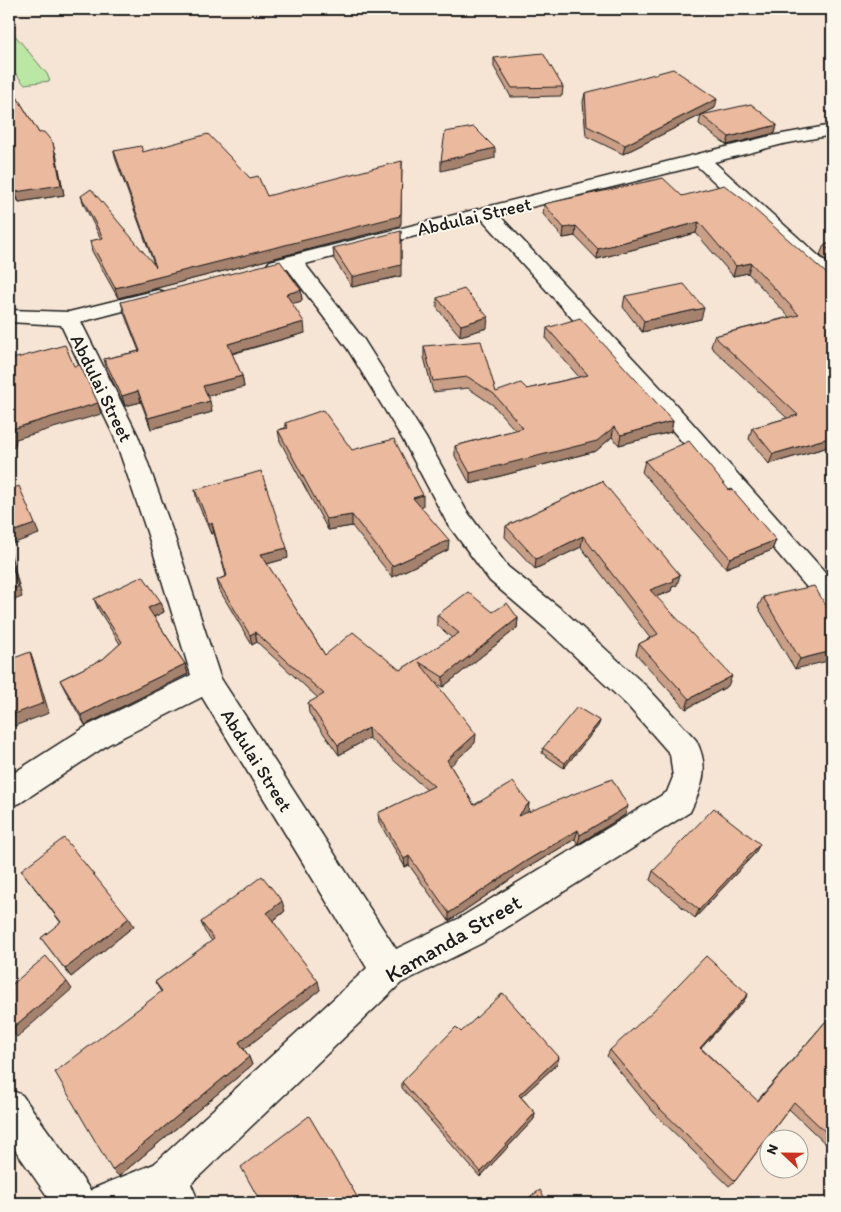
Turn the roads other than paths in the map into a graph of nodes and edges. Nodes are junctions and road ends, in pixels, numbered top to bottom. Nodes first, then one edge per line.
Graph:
1 (832, 130) edge
2 (701, 160) junction
3 (487, 213) junction
4 (292, 261) junction
5 (255, 270) edge
6 (832, 279) edge
7 (172, 292) edge
8 (9, 316) edge
9 (68, 318) junction
10 (832, 598) edge
11 (207, 681) junction
12 (9, 793) edge
13 (389, 971) junction
14 (9, 1108) edge
15 (173, 1191) edge
16 (76, 1203) edge
17 (106, 1203) edge

1 - 2 street, Abdulai Street
2 - 3 street, Abdulai Street
2 - 6 street
3 - 4 street, Abdulai Street
3 - 10 street
4 - 5 street, Abdulai Street
4 - 13 street, Kamanda Street
7 - 9 street, Abdulai Street
8 - 9 street
9 - 11 street, Abdulai Street
11 - 12 street
11 - 13 street, Abdulai Street
13 - 15 street, Kamanda Street
14 - 16 street
15 - 17 street, Kamanda Street

